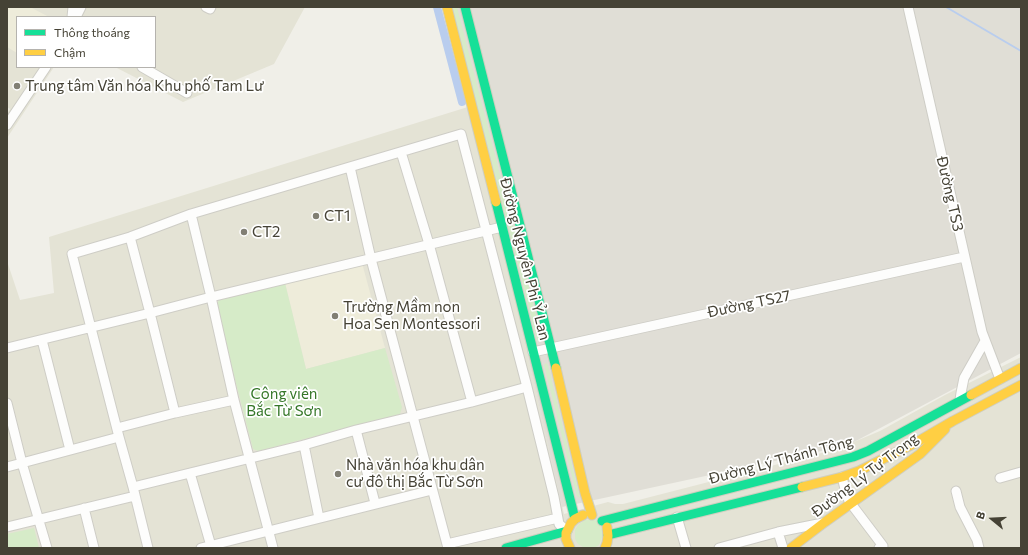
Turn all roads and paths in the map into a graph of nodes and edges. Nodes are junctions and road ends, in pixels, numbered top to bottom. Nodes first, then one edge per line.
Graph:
1 (82, 7) edge
2 (447, 7) edge
3 (465, 7) edge
4 (908, 7) edge
5 (77, 16) edge
6 (45, 68) edge
7 (144, 68) edge
8 (187, 93) dead end
9 (7, 125) edge
10 (401, 152) junction
11 (350, 167) junction
12 (191, 214) junction
13 (502, 227) junction
14 (487, 230) junction
15 (130, 237) junction
16 (428, 244) junction
17 (964, 257) junction
18 (371, 259) junction
19 (211, 297) junction
20 (150, 313) junction
21 (92, 328) junction
22 (42, 340) junction
23 (985, 341) junction
24 (7, 348) edge
25 (551, 348) junction
26 (533, 352) junction
27 (1021, 368) edge
28 (1000, 379) junction
29 (1021, 385) edge
30 (528, 388) junction
31 (1007, 392) junction
32 (234, 400) junction
33 (960, 400) junction
34 (472, 402) junction
35 (7, 403) edge
36 (175, 413) junction
37 (413, 416) junction
38 (953, 421) junction
39 (356, 430) junction
40 (118, 433) junction
41 (304, 445) junction
42 (70, 450) junction
43 (250, 458) junction
44 (22, 463) junction
45 (7, 467) edge
46 (1021, 472) edge
47 (190, 473) junction
48 (842, 476) junction
49 (1000, 478) dead end
50 (432, 490) junction
51 (134, 491) junction
52 (956, 491) dead end
53 (375, 504) junction
54 (851, 504) junction
55 (84, 508) junction
56 (592, 515) junction
57 (677, 517) junction
58 (319, 518) junction
59 (558, 518) junction
60 (39, 519) junction
61 (575, 519) junction
62 (602, 521) junction
63 (825, 522) junction
64 (7, 527) edge
65 (269, 531) junction
66 (567, 532) junction
67 (778, 532) junction
68 (608, 535) junction
69 (211, 546) junction
70 (447, 546) edge
71 (882, 547) edge
72 (47, 548) edge
73 (94, 548) edge
74 (148, 548) edge
75 (201, 548) edge
76 (274, 548) edge
77 (506, 548) edge
78 (568, 548) edge
79 (605, 548) edge
80 (686, 548) edge
81 (719, 548) edge
82 (783, 548) edge
83 (791, 548) edge
84 (980, 548) edge

1 - 5 street
2 - 13 main road, Đường Nguyên Phi Ỷ Lan
3 - 25 main road, Đường Nguyên Phi Ỷ Lan
4 - 17 street, Đường TS3
6 - 9 street
7 - 8 street
10 - 11 street
10 - 14 street
10 - 16 street
11 - 12 street
11 - 18 street
12 - 15 street
12 - 19 street
13 - 14 street
13 - 26 main road, Đường Nguyên Phi Ỷ Lan
14 - 16 street
14 - 30 street
15 - 20 street
15 - 21 street
16 - 18 street
16 - 34 street
17 - 23 street, Đường TS3
17 - 25 street, Đường TS27
18 - 19 street
18 - 37 street
19 - 20 street
19 - 32 street
20 - 21 street
20 - 36 street
21 - 22 street
21 - 40 street
22 - 24 street
22 - 42 street
23 - 28 street, Đường TS3
23 - 33 street
25 - 26 street, Đường TS27
25 - 56 main road, Đường Nguyên Phi Ỷ Lan
26 - 61 main road, Đường Nguyên Phi Ỷ Lan
27 - 28 main road, Đường Lý Thánh Tông
28 - 31 main road
28 - 33 main road, Đường Lý Thánh Tông
29 - 31 main road, Đường Lý Thánh Tông
30 - 34 street
30 - 59 street
31 - 38 main road, Đường Lý Thánh Tông
32 - 36 street
32 - 43 street
33 - 62 main road, Đường Lý Thánh Tông
34 - 37 street
35 - 44 street
36 - 40 street
37 - 39 street
37 - 50 street
38 - 48 main road, Đường Lý Thánh Tông
38 - 54 main road, Đường Lý Tự Trọng
39 - 41 street
39 - 53 street
40 - 42 street
40 - 51 street
41 - 43 street
41 - 58 street
42 - 44 street
43 - 47 street
43 - 65 street
44 - 45 street
44 - 60 street
46 - 49 street
47 - 51 street
47 - 69 street
48 - 54 street
48 - 57 main road, Đường Lý Thánh Tông
50 - 53 street
50 - 70 street
51 - 55 street
51 - 74 street
52 - 84 street
53 - 58 street
54 - 63 main road, Đường Lý Tự Trọng
54 - 71 street
55 - 60 street
55 - 73 street
56 - 61 main road
56 - 62 main road
57 - 68 main road, Đường Lý Thánh Tông
57 - 80 street
58 - 65 street
59 - 66 street
59 - 70 street
60 - 64 street
60 - 72 street
61 - 66 main road
62 - 68 main road
63 - 67 street
63 - 83 main road, Đường Lý Tự Trọng
65 - 69 street
65 - 76 street
66 - 77 main road
66 - 78 main road
67 - 81 street
67 - 82 street
68 - 79 main road
69 - 75 street

